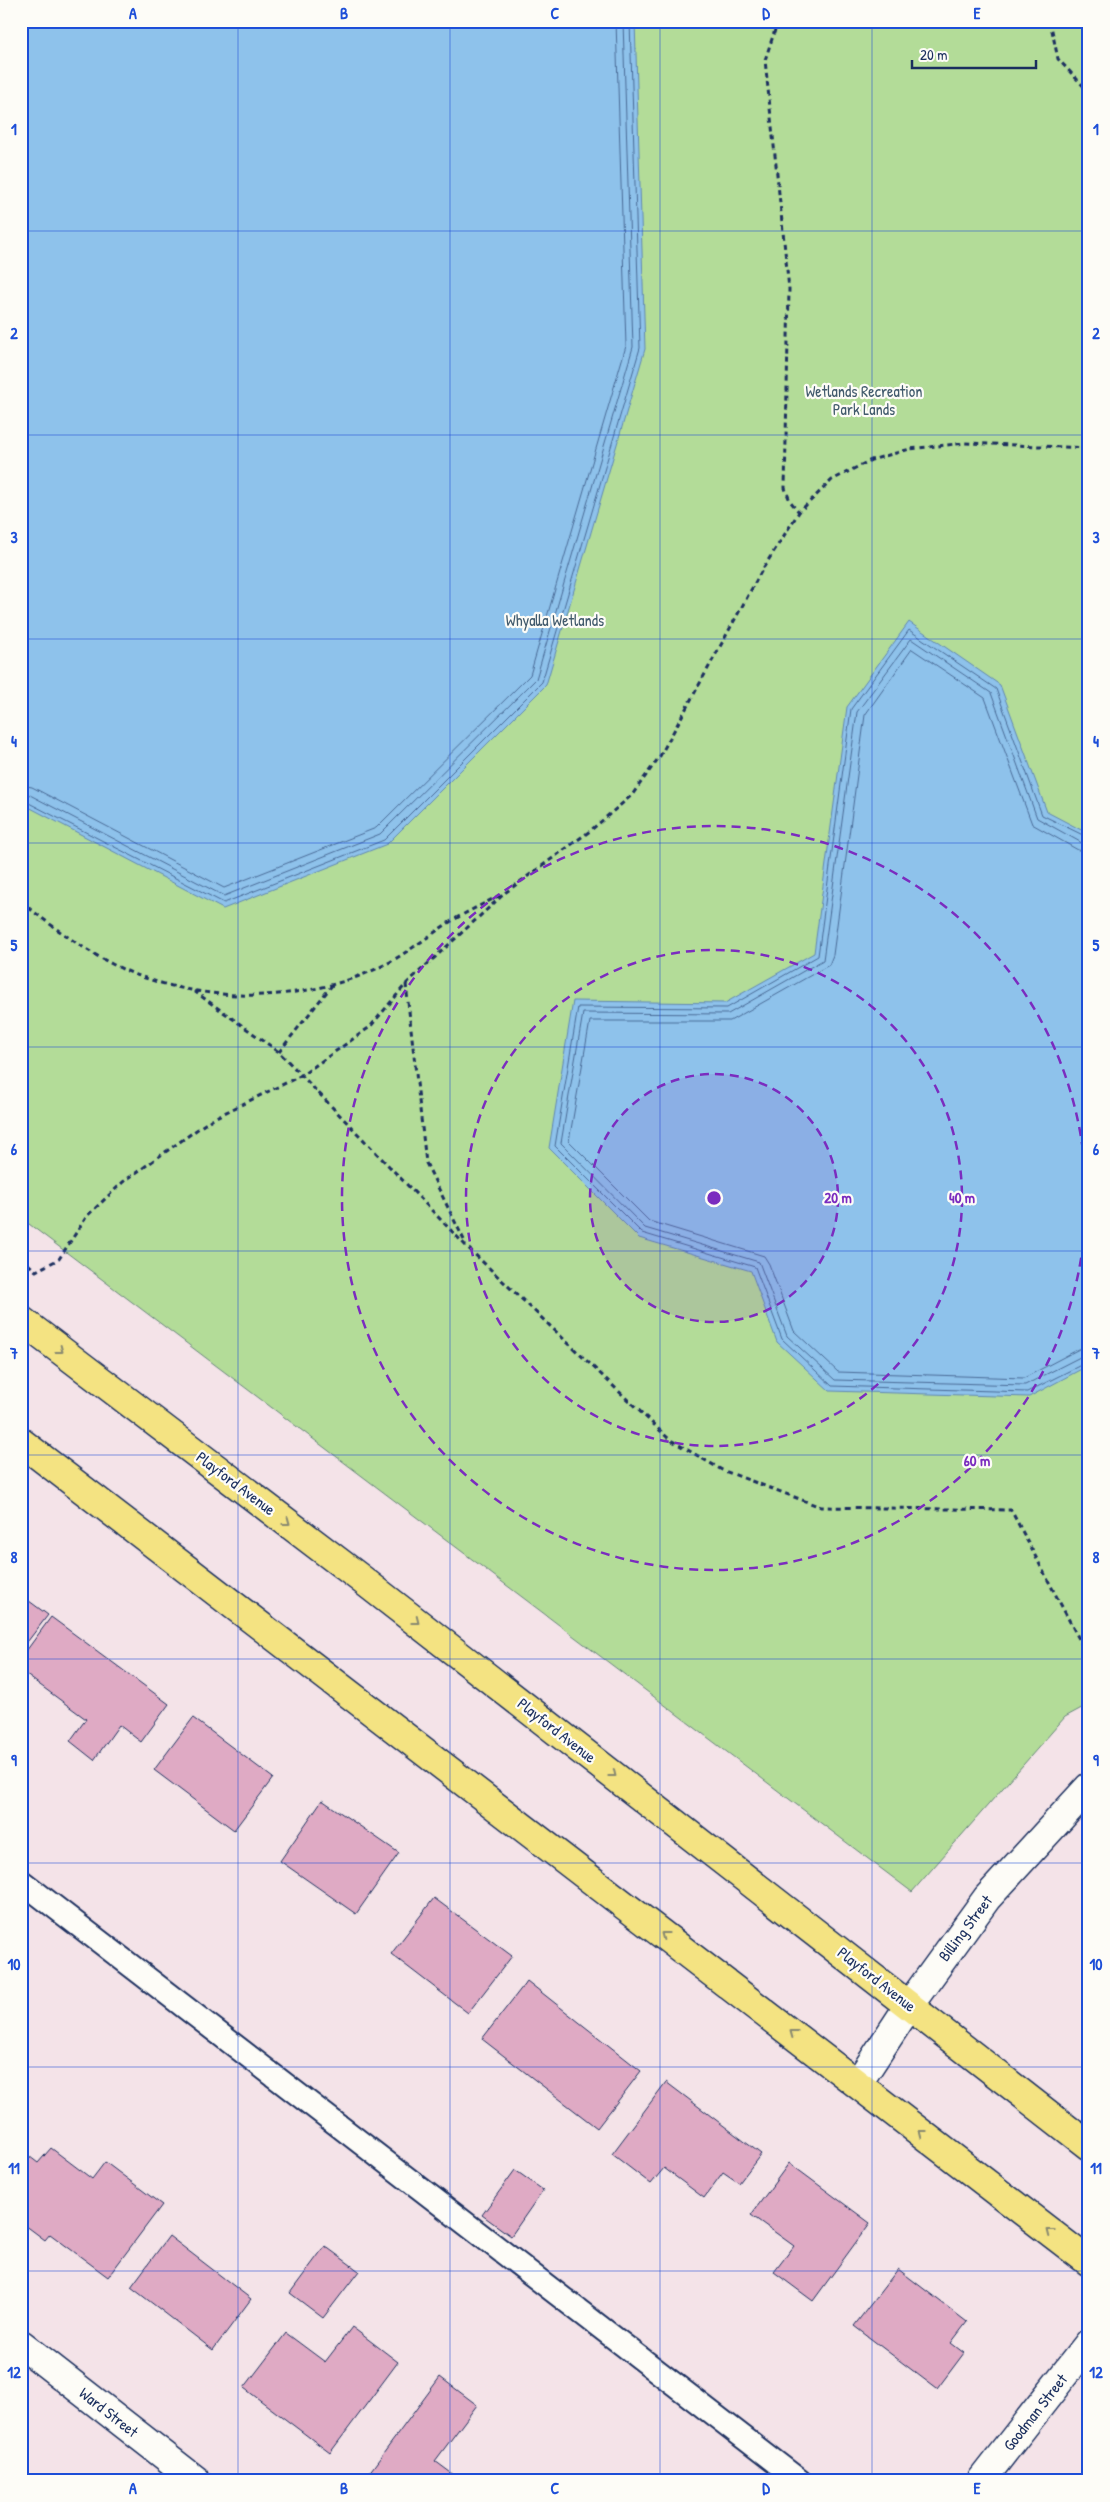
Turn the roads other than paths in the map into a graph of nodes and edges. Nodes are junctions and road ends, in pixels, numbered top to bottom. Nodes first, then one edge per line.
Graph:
1 (24, 1328) edge
2 (21, 1442) edge
3 (1089, 1787) edge
4 (21, 1880) edge
5 (910, 2004) junction
6 (858, 2083) junction
7 (1089, 2146) edge
8 (1089, 2262) edge
9 (1089, 2343) edge
10 (21, 2344) edge
11 (197, 2481) edge
12 (800, 2481) edge
13 (981, 2481) edge

1 -> 5 highway, Playford Avenue
6 -> 2 highway
3 - 5 street, Billing Street
4 - 12 lane
5 - 6 street, Billing Street
5 - 7 highway, Playford Avenue
8 -> 6 highway
9 - 13 street, Goodman Street
10 - 11 street, Ward Street

